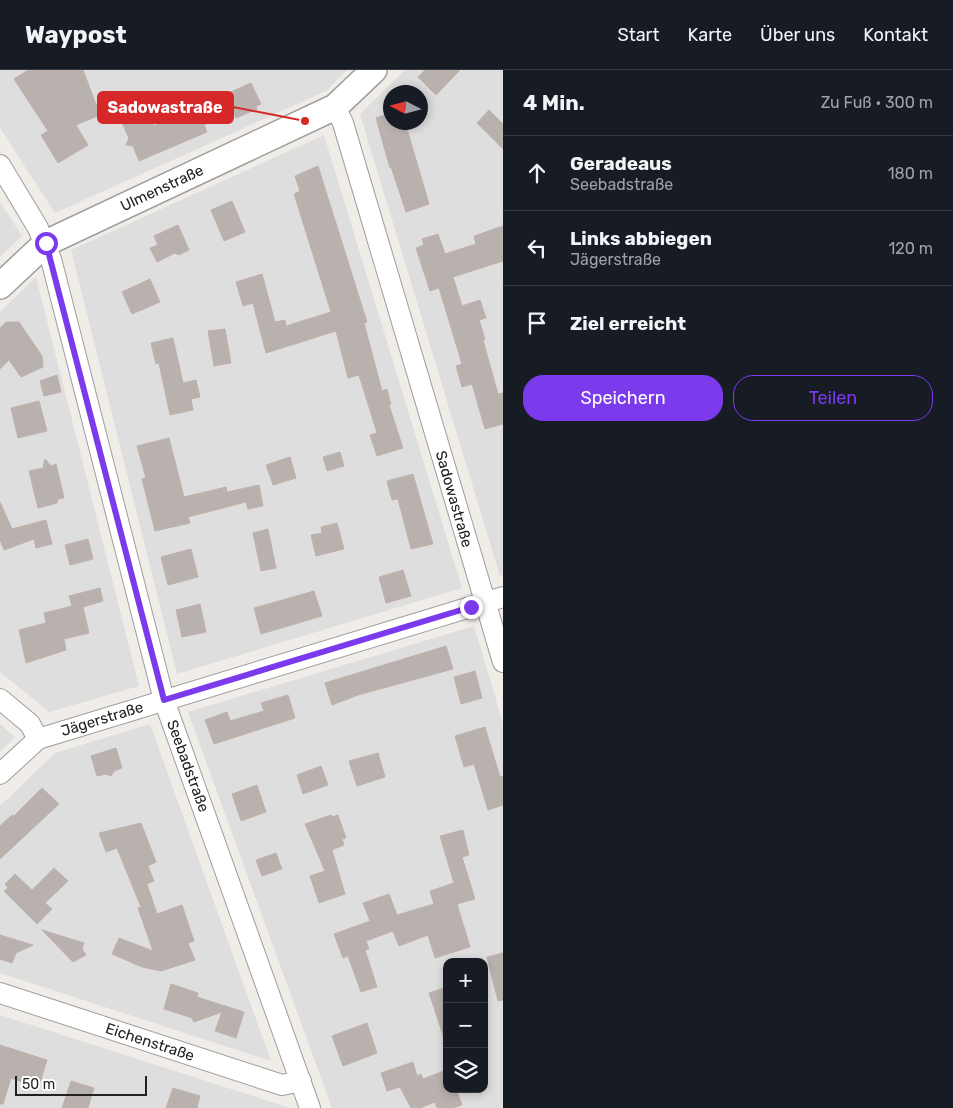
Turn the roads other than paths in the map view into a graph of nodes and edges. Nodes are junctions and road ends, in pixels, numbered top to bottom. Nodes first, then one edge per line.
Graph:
1 (374, 70) edge
2 (335, 107) junction
3 (0, 165) edge
4 (46, 243) junction
5 (0, 286) edge
6 (494, 600) edge
7 (503, 662) edge
8 (0, 699) edge
9 (164, 700) junction
10 (38, 739) junction
11 (0, 774) edge
12 (0, 993) edge
13 (301, 1081) junction
14 (310, 1108) edge

1 - 2 street, Ulmenstraße
2 - 4 street, Ulmenstraße
2 - 6 street, Sadowastraße
3 - 4 street, Seebadstraße
4 - 5 street, Ulmenstraße
4 - 9 street, Seebadstraße
6 - 7 street, Sadowastraße
6 - 9 street, Jägerstraße
8 - 10 street
9 - 10 street, Jägerstraße
9 - 13 street, Seebadstraße
10 - 11 street, Jägerstraße
12 - 13 street, Eichenstraße
13 - 14 street, Seebadstraße

